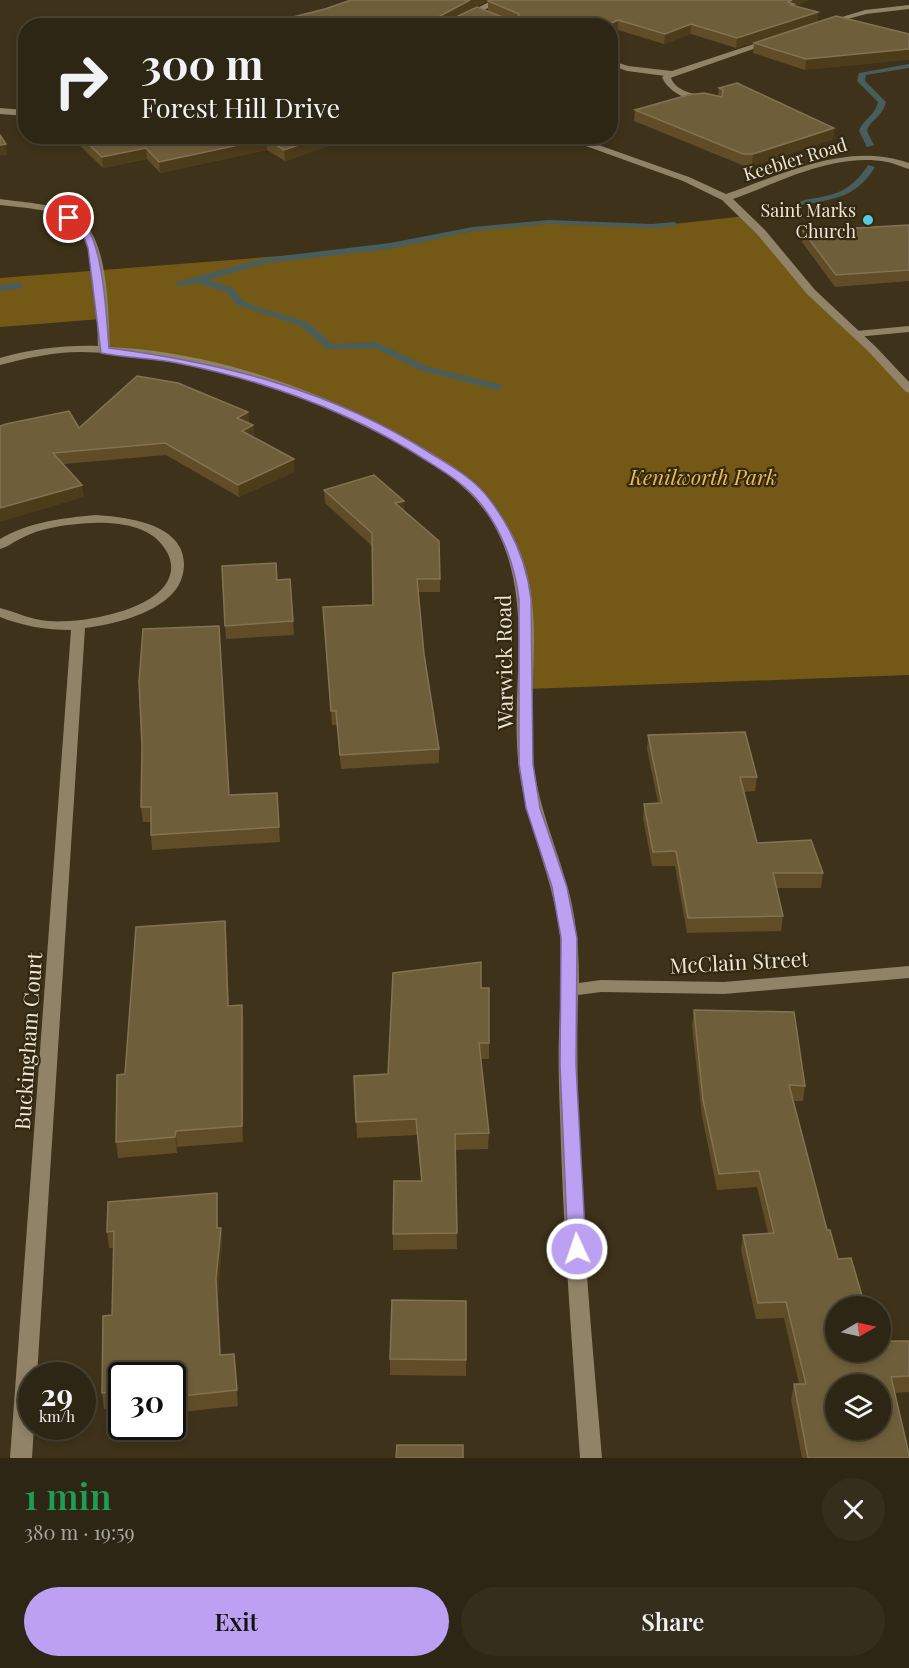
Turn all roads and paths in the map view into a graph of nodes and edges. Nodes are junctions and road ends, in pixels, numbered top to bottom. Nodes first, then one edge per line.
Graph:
1 (499, 0) edge
2 (909, 7) edge
3 (476, 11) junction
4 (492, 17) edge
5 (462, 18) edge
6 (820, 25) edge
7 (786, 36) edge
8 (618, 65) edge
9 (673, 74) junction
10 (717, 104) edge
11 (0, 111) edge
12 (18, 112) edge
13 (585, 144) edge
14 (909, 166) edge
15 (726, 198) junction
16 (0, 202) edge
17 (909, 329) edge
18 (856, 333) junction
19 (104, 350) junction
20 (0, 362) edge
21 (909, 389) edge
22 (0, 545) edge
23 (0, 612) edge
24 (19, 621) junction
25 (0, 622) edge
26 (78, 626) junction
27 (909, 972) edge
28 (571, 990) junction
29 (21, 1458) edge
30 (591, 1458) edge

1 - 3 street
2 - 6 street
3 - 4 street
3 - 5 street
7 - 9 street
8 - 9 street
9 - 10 street
11 - 12 street
13 - 15 street
14 - 15 street, Keebler Road
15 - 18 street
16 - 19 street
17 - 18 street
18 - 21 street
19 - 20 street, Warwick Road
19 - 28 street, Warwick Road
22 - 26 street
23 - 24 street
24 - 25 street
24 - 26 street
26 - 29 street, Buckingham Court
27 - 28 street, McClain Street
28 - 30 street, Warwick Road

